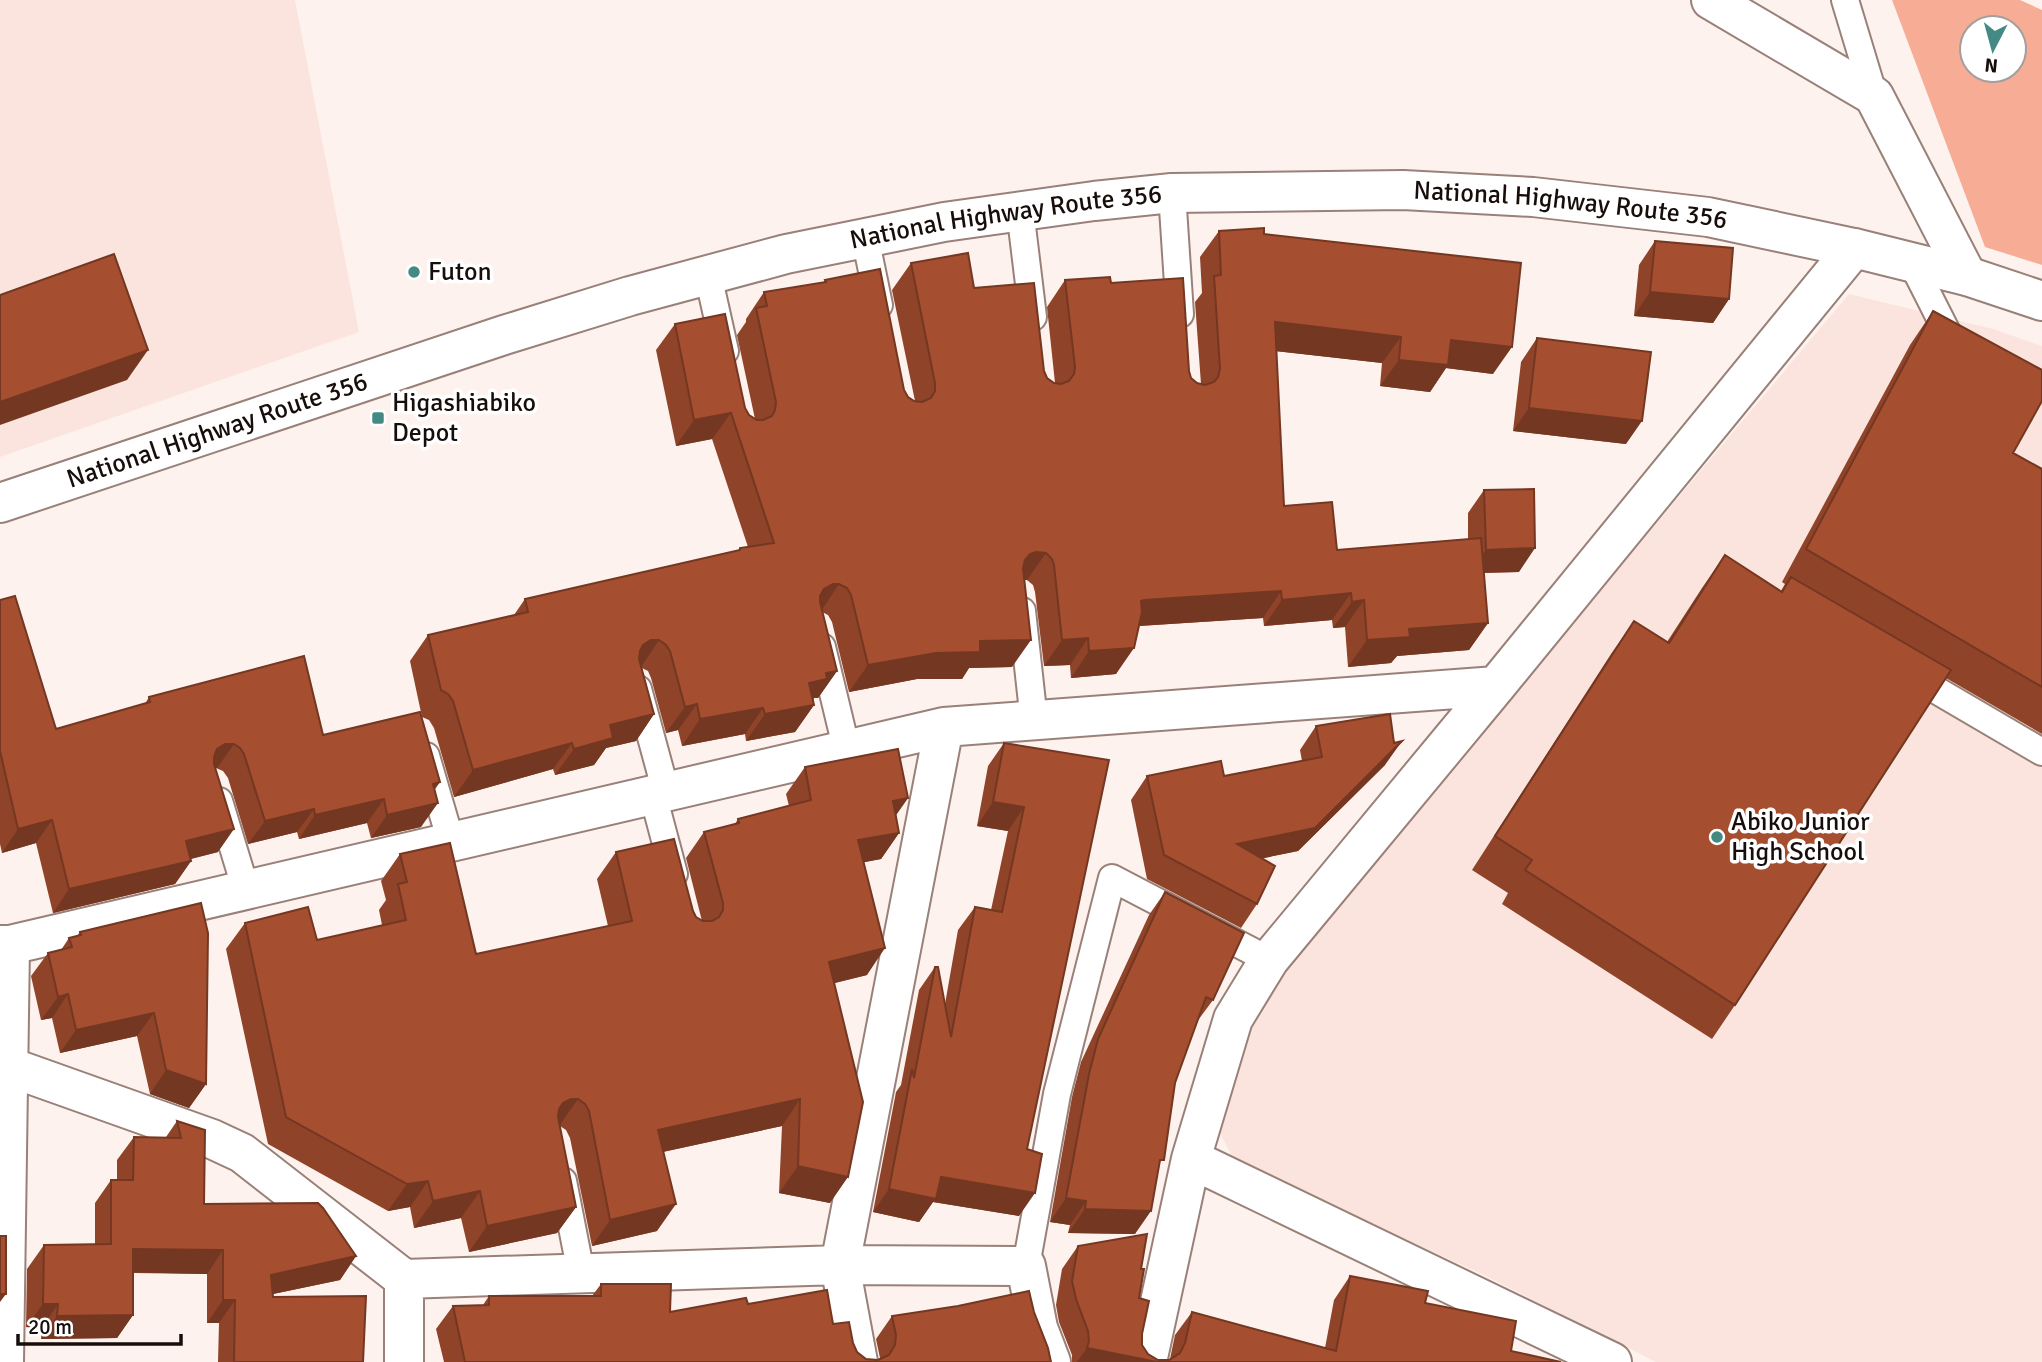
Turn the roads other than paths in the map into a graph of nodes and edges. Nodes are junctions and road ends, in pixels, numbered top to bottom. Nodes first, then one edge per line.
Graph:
1 (1711, 0) edge
2 (1845, 0) edge
3 (1874, 96) junction
4 (1172, 193) junction
5 (1020, 210) junction
6 (865, 237) junction
7 (1854, 248) junction
8 (1912, 262) junction
9 (708, 275) junction
10 (1967, 276) junction
11 (2042, 301) edge
12 (884, 332) edge
13 (1035, 342) edge
14 (1182, 342) edge
15 (1978, 359) edge
16 (731, 379) edge
17 (0, 503) edge
18 (1020, 594) edge
19 (817, 626) edge
20 (1891, 664) edge
21 (636, 682) edge
22 (1496, 686) junction
23 (1034, 721) junction
24 (944, 727) junction
25 (419, 732) edge
26 (847, 751) junction
27 (2042, 752) edge
28 (213, 783) edge
29 (659, 794) junction
30 (451, 842) junction
31 (246, 890) junction
32 (679, 895) edge
33 (5, 945) edge
34 (1269, 960) junction
35 (7, 1066) junction
36 (557, 1154) edge
37 (1191, 1159) junction
38 (840, 1265) junction
39 (1027, 1266) junction
40 (581, 1273) junction
41 (404, 1279) junction
42 (4, 1362) edge
43 (404, 1362) edge
44 (858, 1362) edge
45 (1051, 1362) edge
46 (1147, 1362) edge
47 (1612, 1362) edge

1 - 3 main road
2 - 3 lane
3 - 10 main road
4 - 5 main road, National Highway Route 356
4 - 7 main road, National Highway Route 356
4 - 14 lane
5 - 6 main road, National Highway Route 356
5 - 13 lane
6 - 9 main road, National Highway Route 356
6 - 12 lane
7 - 8 main road, National Highway Route 356
7 - 22 main road
8 - 10 main road, National Highway Route 356
8 - 15 lane
9 - 16 lane
9 - 17 main road, National Highway Route 356
10 - 11 main road, National Highway Route 356
18 - 23 lane
19 - 26 lane
20 - 27 lane
21 - 29 lane
22 - 23 main road
22 - 34 main road
23 - 24 main road
24 - 26 main road
24 - 38 main road
25 - 30 lane
26 - 29 main road
28 - 31 lane
29 - 30 main road
29 - 32 lane
30 - 31 main road
31 - 33 main road
33 - 35 main road
34 - 37 main road
34 - 39 lane
35 - 41 main road
35 - 42 main road
36 - 40 lane
37 - 46 main road
37 - 47 main road
38 - 39 main road
38 - 40 main road
38 - 44 main road
39 - 45 main road
40 - 41 main road
41 - 43 main road

